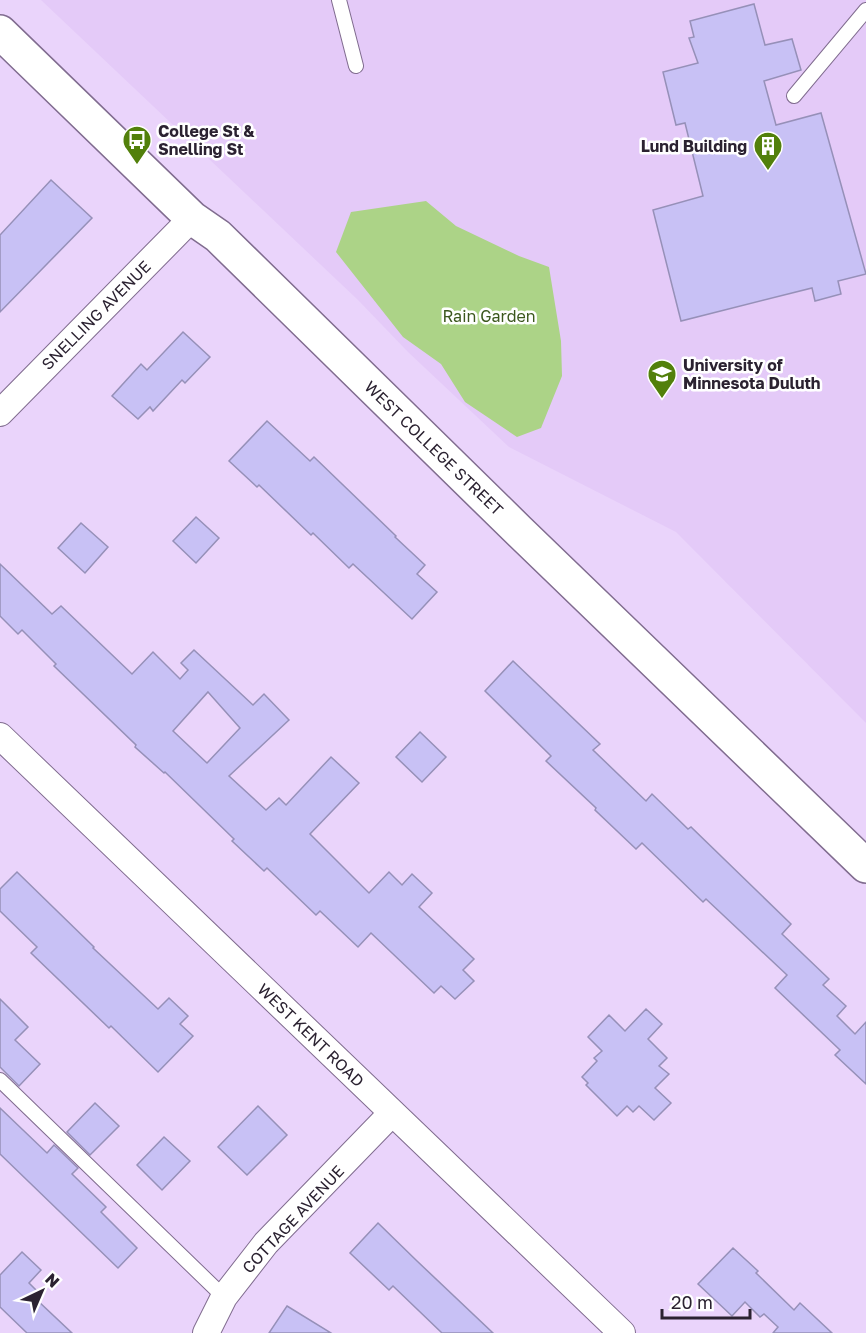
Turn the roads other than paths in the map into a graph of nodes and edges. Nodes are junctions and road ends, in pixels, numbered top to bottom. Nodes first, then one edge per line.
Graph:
1 (339, 0) edge
2 (866, 10) edge
3 (0, 32) edge
4 (356, 66) dead end
5 (794, 96) dead end
6 (192, 218) junction
7 (4, 400) edge
8 (0, 736) edge
9 (866, 866) edge
10 (0, 1080) edge
11 (392, 1113) junction
12 (224, 1297) junction
13 (206, 1333) edge
14 (622, 1333) edge

1 - 4 lane
2 - 5 lane
3 - 6 street, WEST COLLEGE STREET
6 - 7 street, SNELLING AVENUE
6 - 9 street, WEST COLLEGE STREET
8 - 11 street, WEST KENT ROAD
10 - 12 lane
11 - 12 street, COTTAGE AVENUE
11 - 14 street, WEST KENT ROAD
12 - 13 street, COTTAGE AVENUE

